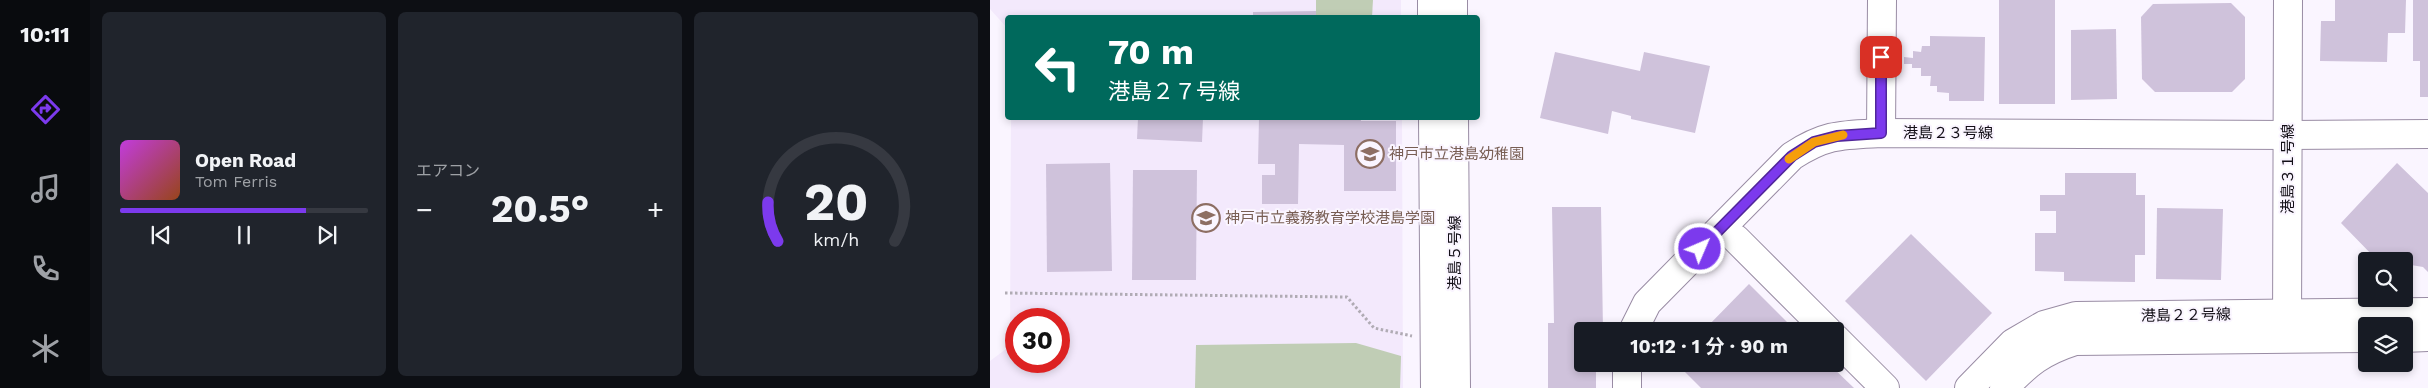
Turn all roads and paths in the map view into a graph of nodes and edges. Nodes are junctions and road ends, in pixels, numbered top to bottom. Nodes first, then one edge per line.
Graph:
1 (1432, 0) edge
2 (1453, 0) edge
3 (1882, 0) edge
4 (2288, 0) edge
5 (1432, 15) edge
6 (1453, 15) edge
7 (1433, 120) edge
8 (1454, 120) edge
9 (1881, 133) junction
10 (2428, 134) edge
11 (2288, 135) junction
12 (1736, 239) dead end
13 (1005, 293) dead end
14 (2428, 312) edge
15 (1638, 322) edge
16 (1819, 322) edge
17 (2287, 326) junction
18 (1412, 336) dead end
19 (2358, 337) edge
20 (2413, 338) edge
21 (2428, 338) edge
22 (1844, 347) edge
23 (1627, 372) edge
24 (1435, 388) edge
25 (1456, 388) edge
26 (1627, 388) edge
27 (1885, 388) edge
28 (1970, 388) edge
29 (2004, 388) edge

1 - 5 street
2 - 6 street
3 - 9 street
4 - 11 street, 港島３１号線
7 - 24 street, 港島５号線
8 - 25 street, 港島５号線
9 - 11 street, 港島２３号線
9 - 15 street, 港島２３号線
10 - 11 street, 港島２３号線
11 - 17 street, 港島３１号線
12 - 16 street
13 - 18 path
14 - 17 street, 港島２２号線
17 - 19 street, 港島２２号線
17 - 28 street, 港島２２号線
17 - 29 street, 港島２２号線
20 - 21 street
22 - 27 street
23 - 26 street

